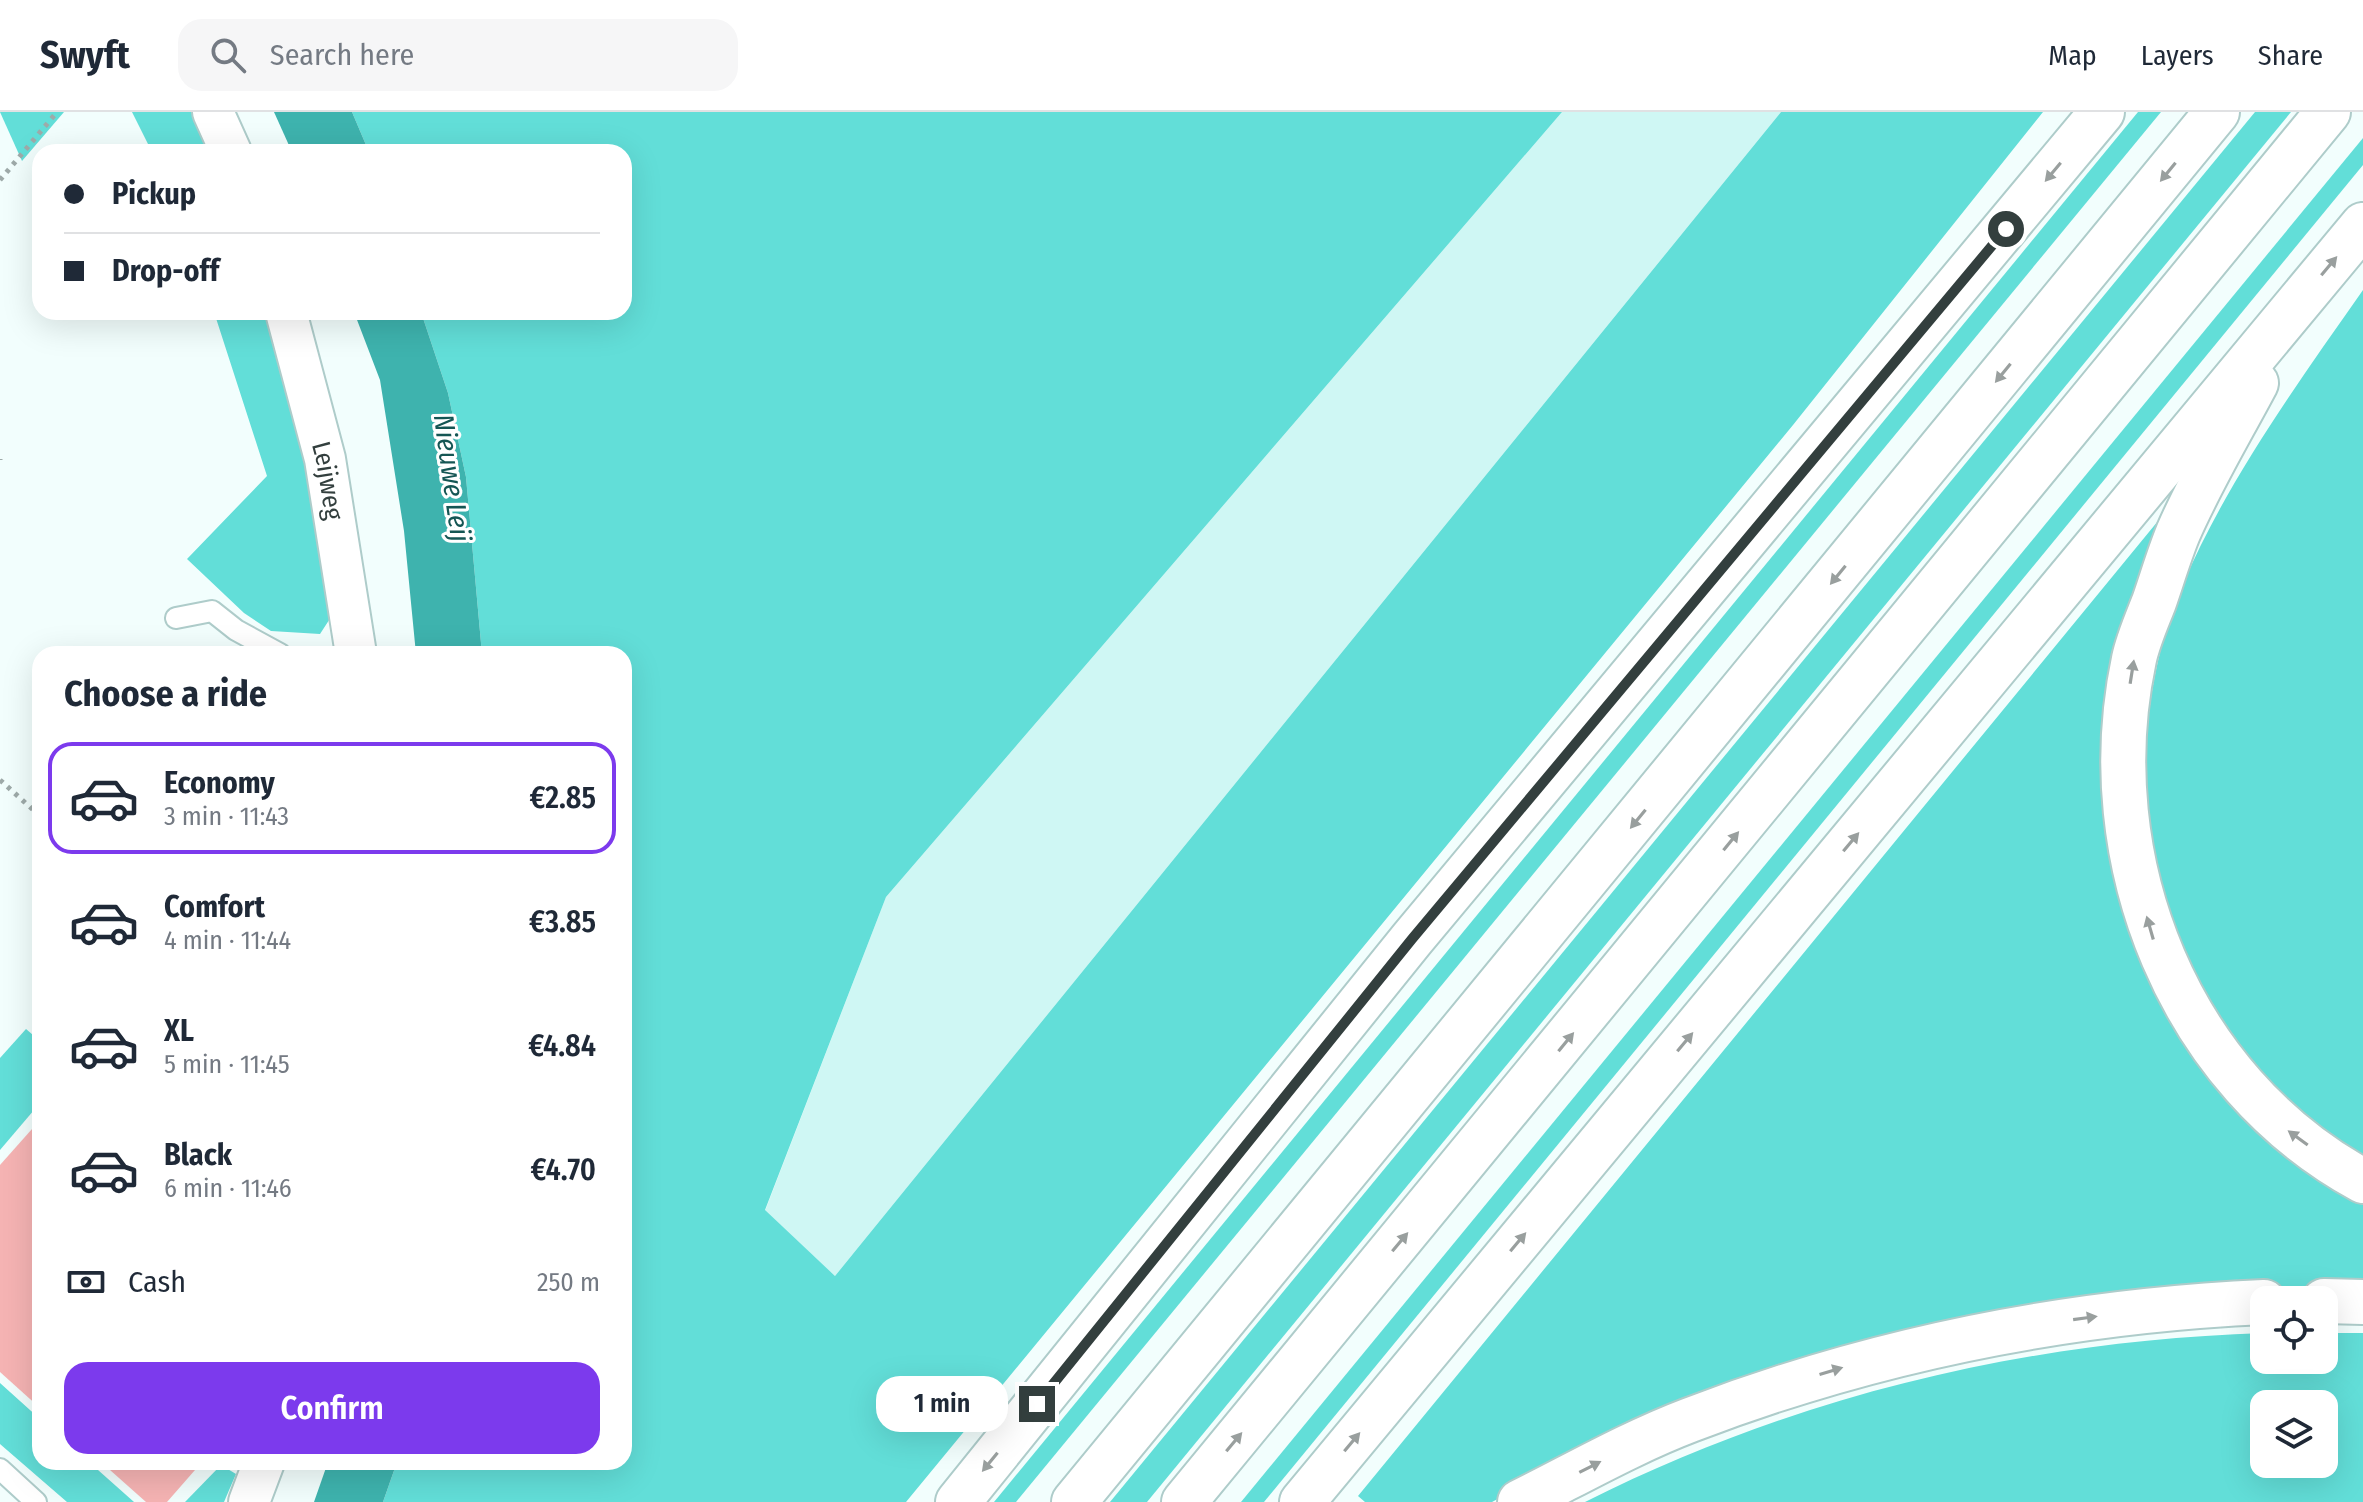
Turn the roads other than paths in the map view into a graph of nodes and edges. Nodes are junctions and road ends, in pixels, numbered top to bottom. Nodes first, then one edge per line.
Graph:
1 (213, 112) edge
2 (2102, 112) edge
3 (2217, 112) edge
4 (2328, 112) edge
5 (227, 144) edge
6 (2363, 225) edge
7 (2295, 307) junction
8 (288, 320) edge
9 (176, 618) dead end
10 (265, 646) edge
11 (355, 646) edge
12 (2363, 1181) edge
13 (2338, 1301) edge
14 (2363, 1302) edge
15 (2250, 1303) edge
16 (0, 1469) edge
17 (261, 1470) edge
18 (36, 1502) edge
19 (249, 1502) edge
20 (958, 1502) edge
21 (1074, 1502) edge
22 (1184, 1502) edge
23 (1302, 1502) edge
24 (1520, 1502) edge

1 - 5 street
2 -> 20 highway
3 -> 21 highway
22 -> 4 highway
7 -> 6 highway
12 -> 7 highway
23 -> 7 highway
8 - 11 street, Leijweg
9 - 10 lane
13 - 14 highway
24 -> 15 highway
16 - 18 lane
17 - 19 street

